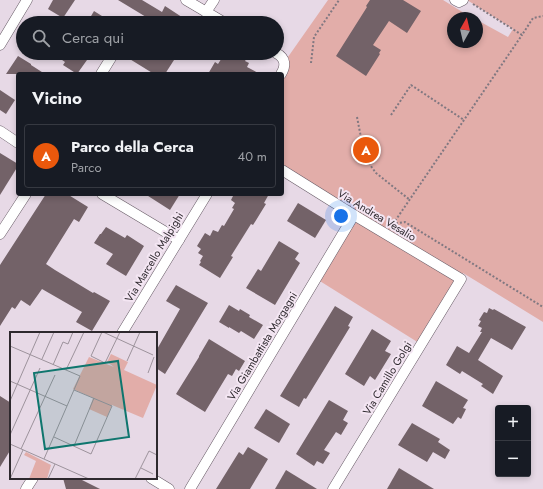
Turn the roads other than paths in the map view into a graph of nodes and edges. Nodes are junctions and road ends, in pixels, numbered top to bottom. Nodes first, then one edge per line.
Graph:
1 (27, 0) edge
2 (186, 0) edge
3 (214, 0) edge
4 (455, 0) edge
5 (463, 0) edge
6 (206, 12) junction
7 (17, 16) edge
8 (213, 16) edge
9 (16, 18) edge
10 (0, 45) edge
11 (110, 60) edge
12 (282, 60) edge
13 (102, 72) edge
14 (281, 72) edge
15 (0, 131) edge
16 (16, 142) edge
17 (284, 171) edge
18 (25, 196) edge
19 (105, 196) edge
20 (206, 196) edge
21 (354, 215) junction
22 (0, 234) edge
23 (179, 240) junction
24 (461, 279) joint
25 (123, 332) edge
26 (32, 479) edge
27 (153, 479) edge
28 (26, 489) edge
29 (169, 489) edge
30 (190, 489) edge
31 (333, 489) edge

1 - 7 street
2 - 6 street
3 - 6 street
4 - 5 street
6 - 8 street
9 - 10 street
11 - 13 street
12 - 14 street
15 - 16 street
17 - 21 street, Via Andrea Vesalio
18 - 22 street
19 - 23 street
20 - 23 street, Via Marcello Malpighi
21 - 24 street, Via Andrea Vesalio
21 - 30 street, Via Giambattista Morgagni
23 - 25 street, Via Marcello Malpighi
24 - 31 street, Via Camillo Golgi
26 - 28 street
27 - 29 street

